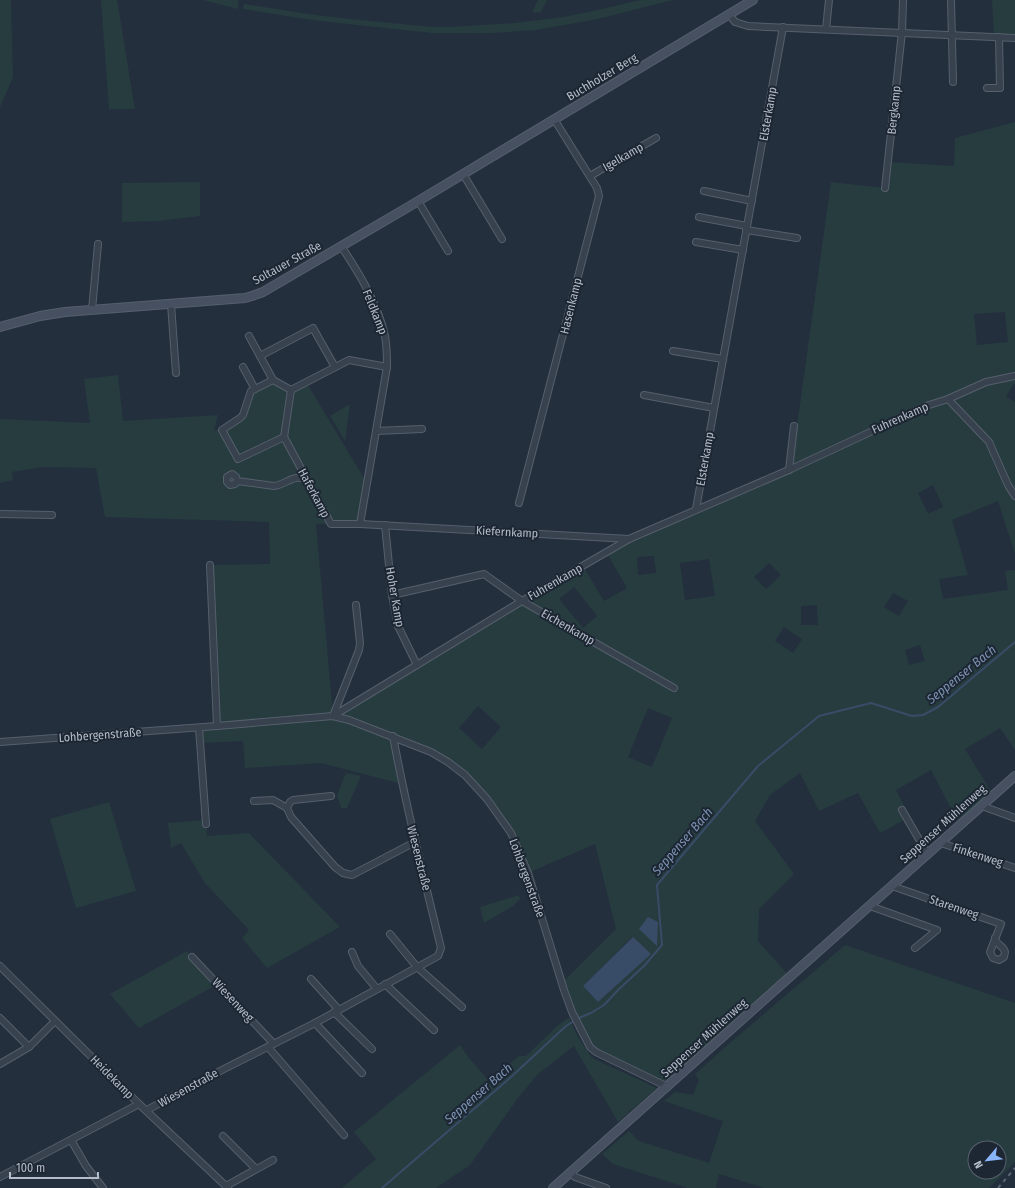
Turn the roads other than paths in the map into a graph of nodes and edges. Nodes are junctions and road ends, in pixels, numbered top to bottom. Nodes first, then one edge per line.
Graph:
1 (753, 0) edge
2 (829, 0) edge
3 (903, 0) edge
4 (951, 0) edge
5 (729, 14) junction
6 (783, 27) junction
7 (826, 29) junction
8 (902, 32) junction
9 (952, 35) junction
10 (999, 37) junction
11 (1015, 38) edge
12 (953, 82) dead end
13 (987, 88) dead end
14 (554, 119) junction
15 (656, 138) dead end
16 (462, 174) junction
17 (590, 176) junction
18 (885, 188) dead end
19 (704, 192) dead end
20 (752, 200) junction
21 (418, 201) junction
22 (410, 206) joint
23 (699, 217) dead end
24 (747, 228) junction
25 (797, 238) dead end
26 (502, 239) dead end
27 (696, 242) dead end
28 (98, 244) dead end
29 (341, 246) junction
30 (743, 250) junction
31 (448, 251) dead end
32 (171, 304) junction
33 (92, 310) junction
34 (0, 327) edge
35 (249, 336) dead end
36 (673, 351) dead end
37 (260, 356) junction
38 (723, 359) junction
39 (244, 367) dead end
40 (335, 367) junction
41 (387, 367) junction
42 (176, 373) dead end
43 (1015, 376) edge
44 (273, 380) junction
45 (255, 389) junction
46 (291, 390) junction
47 (644, 395) dead end
48 (948, 399) junction
49 (714, 408) junction
50 (794, 426) dead end
51 (422, 429) dead end
52 (376, 431) junction
53 (284, 437) junction
54 (789, 470) junction
55 (237, 481) dead end
56 (308, 483) junction
57 (1015, 496) edge
58 (519, 503) dead end
59 (696, 509) junction
60 (0, 513) edge
61 (52, 515) dead end
62 (360, 524) junction
63 (385, 525) junction
64 (629, 539) junction
65 (210, 565) dead end
66 (392, 595) junction
67 (522, 600) junction
68 (356, 605) dead end
69 (417, 665) junction
70 (674, 688) dead end
71 (333, 716) junction
72 (217, 726) junction
73 (199, 728) junction
74 (392, 736) junction
75 (0, 742) edge
76 (1015, 776) edge
77 (331, 796) dead end
78 (254, 801) dead end
79 (982, 806) junction
80 (287, 808) junction
81 (902, 810) dead end
82 (1015, 818) edge
83 (206, 824) dead end
84 (415, 842) junction
85 (941, 843) junction
86 (928, 855) junction
87 (1015, 868) edge
88 (892, 886) junction
89 (870, 906) junction
90 (390, 934) dead end
91 (996, 938) dead end
92 (915, 948) dead end
93 (352, 952) dead end
94 (192, 957) dead end
95 (0, 966) edge
96 (417, 967) junction
97 (311, 979) dead end
98 (385, 984) junction
99 (377, 989) junction
100 (462, 1007) dead end
101 (336, 1011) junction
102 (0, 1018) edge
103 (55, 1021) junction
104 (315, 1023) junction
105 (434, 1030) dead end
106 (270, 1045) junction
107 (28, 1047) junction
108 (372, 1049) dead end
109 (0, 1064) edge
110 (362, 1073) dead end
111 (668, 1087) junction
112 (139, 1104) junction
113 (147, 1110) junction
114 (344, 1135) dead end
115 (223, 1136) dead end
116 (71, 1140) junction
117 (273, 1160) dead end
118 (256, 1169) junction
119 (571, 1172) junction
120 (0, 1177) edge
121 (227, 1187) edge
122 (103, 1188) edge
123 (553, 1188) edge
124 (606, 1188) edge

1 - 5 main road, Buchholzer Berg
2 - 7 street
3 - 8 street, Bergkamp
4 - 9 street
5 - 6 street
5 - 14 main road, Buchholzer Berg
6 - 7 street
6 - 20 street, Elsterkamp
7 - 8 street
8 - 9 street
8 - 18 street, Bergkamp
9 - 10 street
9 - 12 street
10 - 11 street
10 - 13 street
14 - 16 main road, Buchholzer Berg
14 - 17 street, Hasenkamp
15 - 17 street, Igelkamp
16 - 21 main road, Buchholzer Berg
16 - 26 street
17 - 58 street, Hasenkamp
19 - 20 street
20 - 24 street, Elsterkamp
21 - 22 main road, Buchholzer Berg
21 - 31 street
22 - 29 main road, Soltauer Straße
23 - 24 street
24 - 25 street
24 - 30 street, Elsterkamp
27 - 30 street
28 - 33 street
29 - 32 main road, Soltauer Straße
29 - 41 street, Feldkamp
30 - 38 street, Elsterkamp
32 - 33 main road, Soltauer Straße
32 - 42 street
33 - 34 main road, Soltauer Straße
35 - 37 street
36 - 38 street
37 - 40 street
37 - 44 street
38 - 49 street, Elsterkamp
39 - 45 street
40 - 41 street
40 - 46 street
41 - 52 street, Feldkamp
43 - 48 street, Fuhrenkamp
44 - 45 street
44 - 46 street
45 - 53 street
46 - 53 street
47 - 49 street
48 - 54 street, Fuhrenkamp
48 - 57 street
49 - 59 street, Elsterkamp
50 - 54 street
51 - 52 street
52 - 62 street, Feldkamp
53 - 56 street, Haferkamp
54 - 59 street, Fuhrenkamp
55 - 56 street
56 - 62 street, Haferkamp
59 - 64 street, Fuhrenkamp
60 - 61 street
62 - 63 street
63 - 64 street, Kiefernkamp
63 - 66 street, Hoher Kamp
64 - 67 street, Fuhrenkamp
65 - 72 street
66 - 67 street, Eichenkamp
66 - 69 street, Hoher Kamp
67 - 69 street, Fuhrenkamp
67 - 70 street, Eichenkamp
68 - 71 street
69 - 71 street, Fuhrenkamp
71 - 72 street, Lohbergenstraße
71 - 74 street, Lohbergenstraße
72 - 73 street, Lohbergenstraße
73 - 75 street, Lohbergenstraße
73 - 83 street
74 - 84 street, Wiesenstraße
74 - 111 street, Lohbergenstraße
76 - 79 main road, Seppenser Mühlenweg
77 - 80 street
78 - 80 street
79 - 82 street
79 - 85 main road, Seppenser Mühlenweg
80 - 84 street
81 - 86 street
84 - 96 street, Wiesenstraße
85 - 86 main road, Seppenser Mühlenweg
85 - 87 street, Finkenweg
86 - 88 main road, Seppenser Mühlenweg
88 - 89 main road, Seppenser Mühlenweg
88 - 91 street, Starenweg
89 - 92 street
89 - 111 main road, Seppenser Mühlenweg
90 - 96 street
93 - 99 street
94 - 106 street, Wiesenweg
95 - 103 street, Heidekamp
96 - 98 street, Wiesenstraße
96 - 100 street
97 - 101 street
98 - 99 street, Wiesenstraße
98 - 105 street
99 - 101 street, Wiesenstraße
101 - 104 street, Wiesenstraße
101 - 108 street
102 - 107 street
103 - 107 street
103 - 112 street, Heidekamp
104 - 106 street, Wiesenstraße
104 - 110 street
106 - 113 street, Wiesenstraße
106 - 114 street, Wiesenweg
107 - 109 street
111 - 119 main road, Seppenser Mühlenweg
112 - 113 street, Heidekamp
112 - 116 street, Wiesenstraße
113 - 121 street, Heidekamp
115 - 118 street
116 - 120 street, Wiesenstraße
116 - 122 street
117 - 118 street, Heidekamp
118 - 121 street, Heidekamp
119 - 123 main road, Seppenser Mühlenweg
119 - 124 street

